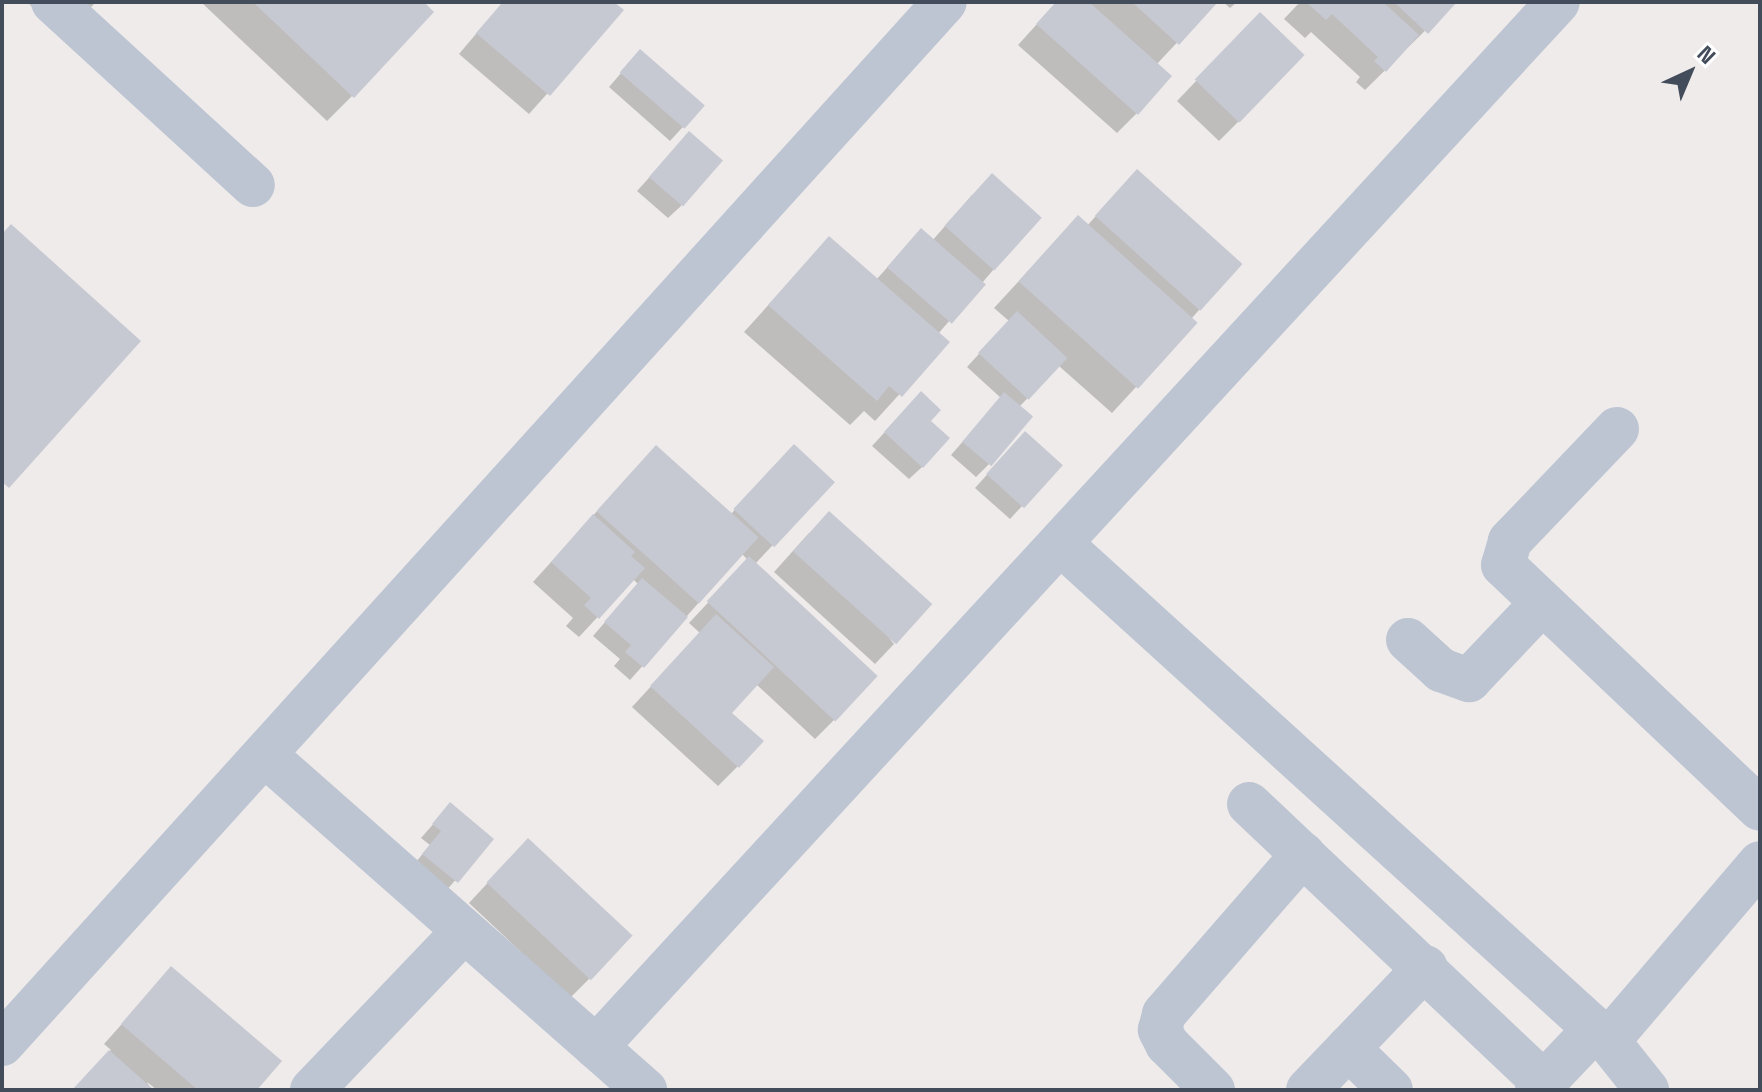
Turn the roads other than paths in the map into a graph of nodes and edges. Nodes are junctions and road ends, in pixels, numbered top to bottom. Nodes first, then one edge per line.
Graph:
1 (53, 2) edge
2 (945, 2) edge
3 (1558, 2) edge
4 (253, 185) dead end
5 (1617, 429) dead end
6 (1062, 545) junction
7 (1542, 603) junction
8 (1408, 640) dead end
9 (265, 755) junction
10 (1249, 804) dead end
11 (1760, 809) edge
12 (1303, 854) junction
13 (1760, 863) edge
14 (464, 931) junction
15 (1426, 967) junction
16 (1601, 1036) junction
17 (2, 1044) edge
18 (596, 1047) junction
19 (1348, 1048) junction
20 (1540, 1086) edge
21 (312, 1090) edge
22 (645, 1090) edge
23 (1213, 1090) edge
24 (1308, 1090) edge
25 (1391, 1090) edge
26 (1647, 1090) edge

1 - 4 street
2 - 9 street
3 - 6 street
5 - 7 street
6 - 16 street
6 - 18 street
7 - 8 street
7 - 11 street
9 - 14 street
9 - 17 street
10 - 12 street
12 - 15 street
12 - 23 street
13 - 16 street
14 - 18 street
14 - 21 street
15 - 19 street
15 - 20 street
16 - 20 street
16 - 26 street
18 - 22 street
19 - 24 street
19 - 25 street

